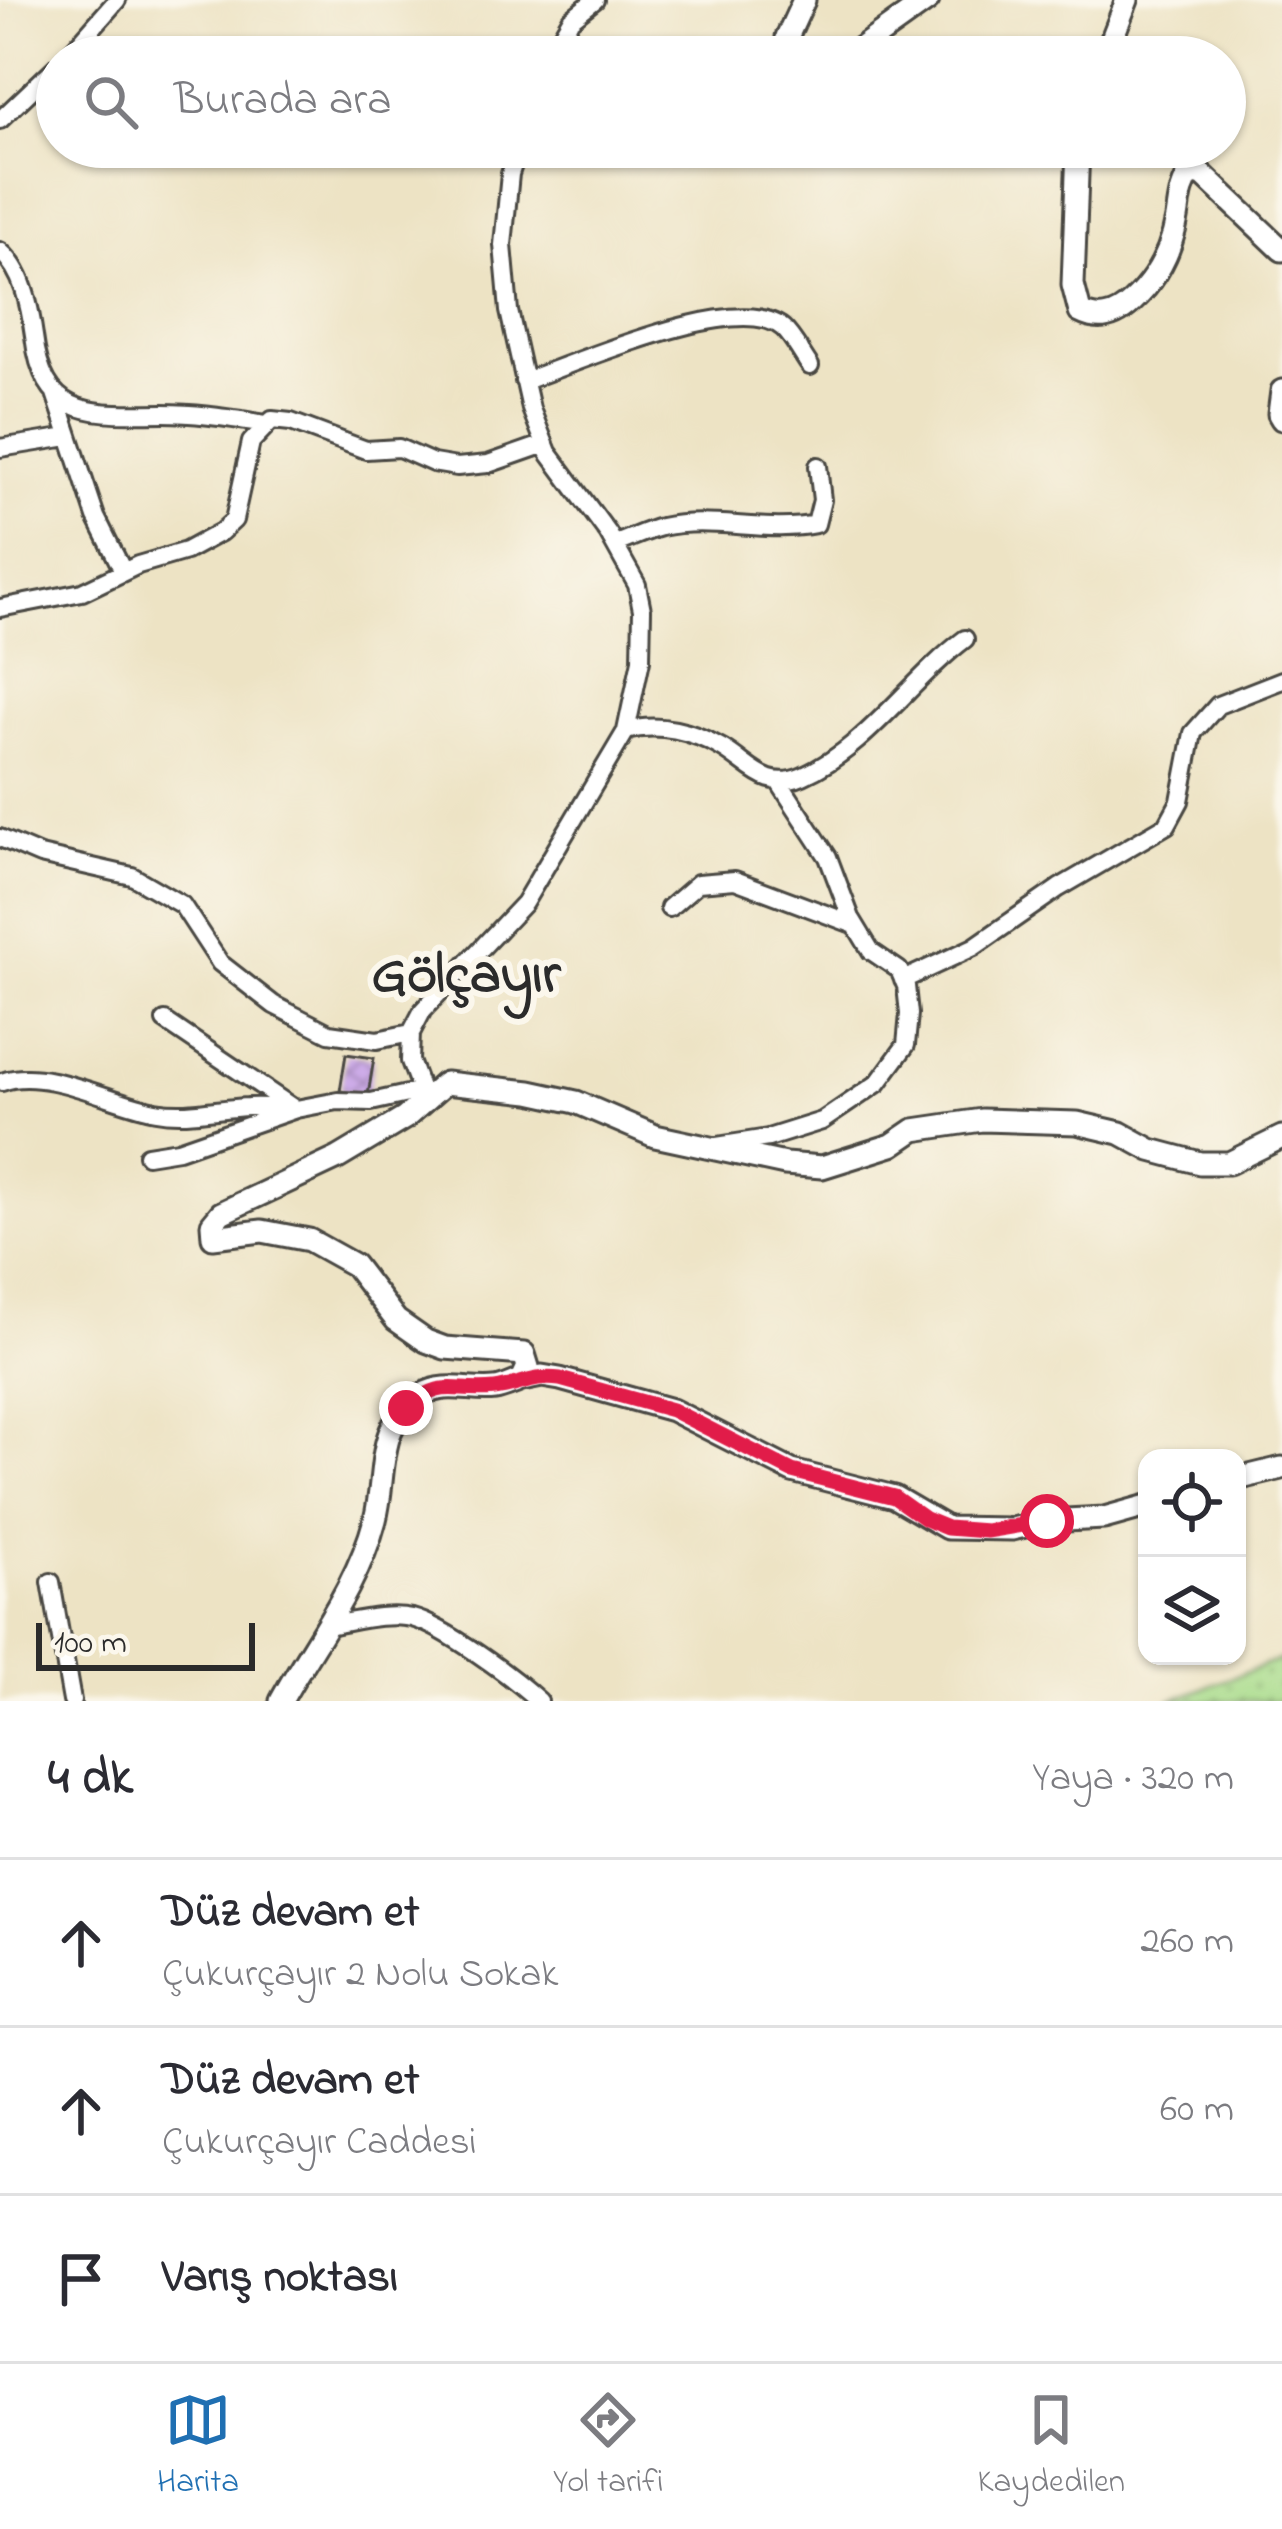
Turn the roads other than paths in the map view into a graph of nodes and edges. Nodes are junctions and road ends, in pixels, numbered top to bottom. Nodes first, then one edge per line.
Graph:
1 (117, 0) edge
2 (595, 0) edge
3 (804, 0) edge
4 (928, 0) edge
5 (1127, 0) edge
6 (85, 36) edge
7 (561, 36) edge
8 (787, 36) edge
9 (877, 36) edge
10 (1113, 36) edge
11 (36, 86) edge
12 (0, 120) edge
13 (512, 168) edge
14 (1077, 168) edge
15 (1282, 250) edge
16 (0, 251) edge
17 (810, 366) dead end
18 (524, 381) junction
19 (1282, 391) edge
20 (55, 393) junction
21 (1282, 419) edge
22 (267, 424) junction
23 (68, 437) junction
24 (544, 444) junction
25 (0, 448) edge
26 (818, 466) dead end
27 (615, 544) junction
28 (123, 571) junction
29 (0, 608) edge
30 (965, 639) dead end
31 (1282, 680) edge
32 (626, 731) junction
33 (779, 782) junction
34 (0, 838) edge
35 (669, 908) dead end
36 (855, 926) junction
37 (903, 980) junction
38 (165, 1021) dead end
39 (411, 1033) junction
40 (2, 1082) edge
41 (423, 1094) junction
42 (296, 1109) junction
43 (1282, 1137) edge
44 (710, 1148) junction
45 (147, 1155) dead end
46 (522, 1380) junction
47 (1282, 1468) edge
48 (1246, 1477) edge
49 (1138, 1508) edge
50 (51, 1582) dead end
51 (326, 1626) junction
52 (72, 1701) edge
53 (281, 1701) edge
54 (539, 1701) edge

1 - 6 street
2 - 7 street
3 - 8 street
4 - 9 street
5 - 10 street
11 - 12 street
13 - 18 street
14 - 15 street
16 - 20 street
17 - 18 street
18 - 24 street
19 - 21 street
20 - 22 street
20 - 23 street
22 - 24 street
22 - 28 street
23 - 25 street
23 - 28 street
24 - 27 street
26 - 27 street
27 - 32 street
28 - 29 street
30 - 33 street
31 - 37 street
32 - 33 street
32 - 39 street
33 - 36 street
34 - 39 street
35 - 36 street
36 - 37 street
37 - 44 street
38 - 42 street
39 - 41 street
40 - 42 street
41 - 42 street
41 - 44 street
41 - 46 street
42 - 45 street
43 - 44 street
46 - 49 street
46 - 51 street
47 - 48 street
50 - 52 street
51 - 53 street
51 - 54 street

